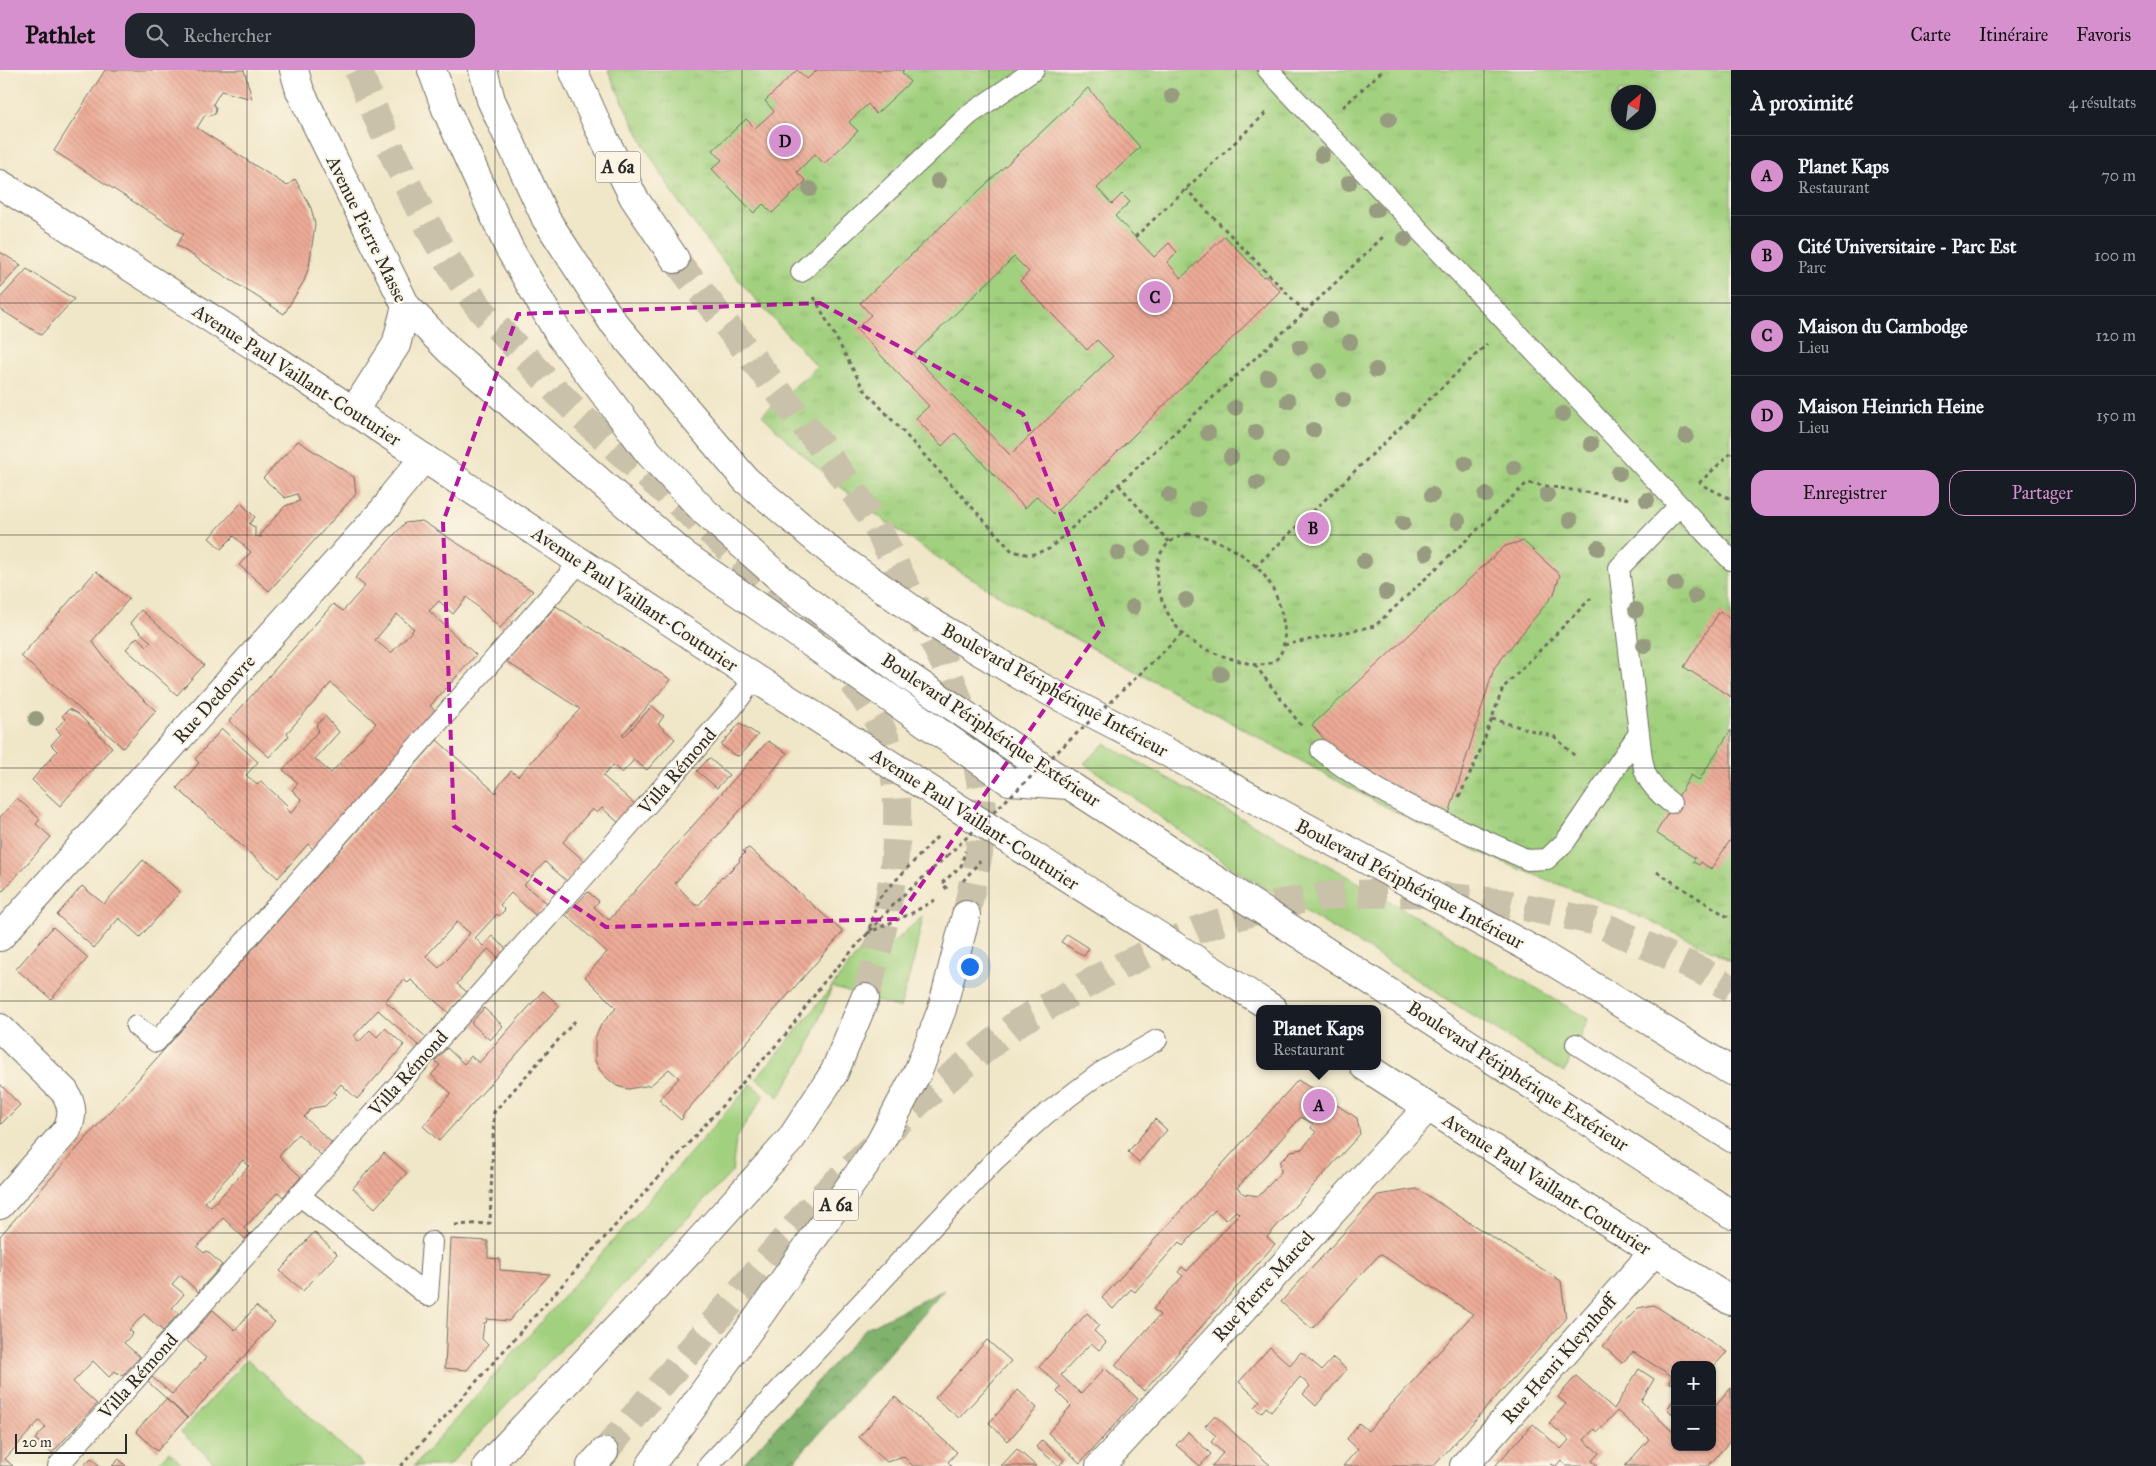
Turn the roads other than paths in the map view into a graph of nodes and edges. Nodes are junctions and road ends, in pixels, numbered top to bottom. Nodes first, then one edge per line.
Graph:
1 (294, 70) edge
2 (432, 70) edge
3 (483, 70) edge
4 (573, 70) edge
5 (1034, 70) edge
6 (1268, 70) edge
7 (0, 184) edge
8 (675, 259) tunnel mouth
9 (801, 272) road end
10 (406, 306) junction
11 (354, 412) junction
12 (424, 458) junction
13 (1679, 506) junction
14 (1731, 560) edge
15 (580, 562) junction
16 (755, 678) junction
17 (1639, 733) junction
18 (1321, 750) road end
19 (1069, 785) junction
20 (1671, 803) dead end
21 (966, 915) tunnel mouth
22 (0, 936) edge
23 (865, 998) tunnel mouth
24 (1267, 1005) edge
25 (136, 1026) dead end
26 (0, 1028) edge
27 (1157, 1040) dead end
28 (1576, 1044) dead end
29 (1370, 1070) edge
30 (1731, 1071) edge
31 (1428, 1107) junction
32 (1731, 1142) edge
33 (299, 1195) junction
34 (0, 1205) edge
35 (1731, 1214) edge
36 (432, 1242) road end
37 (1654, 1252) junction
38 (1731, 1301) edge
39 (58, 1466) edge
40 (487, 1466) edge
41 (650, 1466) edge
42 (708, 1466) edge
43 (1100, 1466) edge
44 (1464, 1466) edge

1 - 10 main road, Avenue Pierre Masse
2 - 19 main road, Boulevard Périphérique Extérieur
3 - 30 main road, Boulevard Périphérique Intérieur
4 - 8 main road, A 6a
5 - 9 lane
6 - 13 lane
7 - 11 main road, Avenue Paul Vaillant-Couturier
10 - 11 main road, Avenue Pierre Masse
10 - 19 main road
11 - 12 main road, Avenue Paul Vaillant-Couturier
12 - 15 main road, Avenue Paul Vaillant-Couturier
12 - 22 main road, Rue Dedouvre
13 - 14 lane
13 - 17 lane
15 - 16 main road, Avenue Paul Vaillant-Couturier
15 - 25 lane
16 - 24 main road, Avenue Paul Vaillant-Couturier
16 - 33 lane, Villa Rémond
17 - 18 lane
17 - 20 lane
19 - 35 main road, Boulevard Périphérique Extérieur
21 - 41 main road, A 6a
23 - 40 main road
26 - 34 main road
27 - 42 lane
28 - 32 lane
29 - 31 main road, Avenue Paul Vaillant-Couturier
31 - 37 main road, Avenue Paul Vaillant-Couturier
31 - 43 main road, Rue Pierre Marcel
33 - 36 lane
33 - 39 lane, Villa Rémond
37 - 38 main road, Avenue Paul Vaillant-Couturier
37 - 44 main road, Rue Henri Kleynhoff

